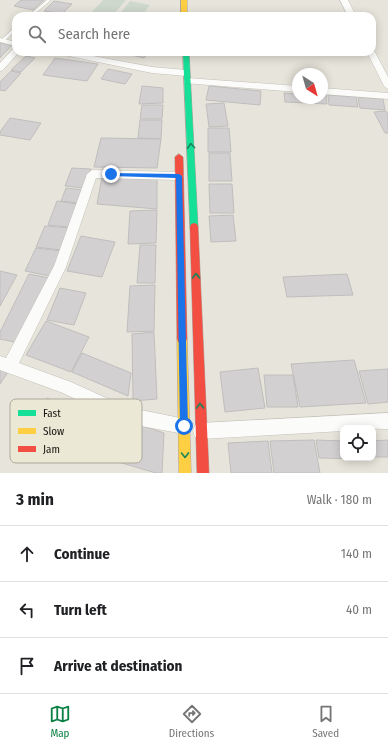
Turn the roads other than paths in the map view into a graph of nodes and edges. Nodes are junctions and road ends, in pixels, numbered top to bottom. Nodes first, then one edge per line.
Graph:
1 (49, 0) edge
2 (174, 0) edge
3 (184, 0) edge
4 (344, 0) edge
5 (35, 12) edge
6 (175, 12) edge
7 (184, 12) edge
8 (350, 12) edge
9 (12, 31) edge
10 (1, 41) edge
11 (12, 43) edge
12 (12, 55) edge
13 (81, 56) edge
14 (186, 56) edge
15 (373, 56) edge
16 (0, 68) edge
17 (186, 77) junction
18 (388, 86) edge
19 (292, 88) edge
20 (328, 91) edge
21 (388, 96) edge
22 (178, 144) dead end
23 (179, 176) junction
24 (5, 365) edge
25 (92, 399) edge
26 (142, 417) edge
27 (388, 421) edge
28 (184, 426) junction
29 (200, 431) junction
30 (185, 473) edge
31 (202, 473) edge

1 - 5 lane
2 - 6 main road
3 - 7 main road
4 - 8 street
9 - 10 lane
10 - 11 street
12 - 16 street
13 - 17 street
14 - 17 main road
15 - 18 street
17 - 19 street
29 -> 17 main road
20 - 21 street
22 - 23 main road
23 - 24 street
23 - 28 main road
24 - 25 street
26 - 28 street
27 - 29 street
28 -> 30 main road
29 - 31 main road

